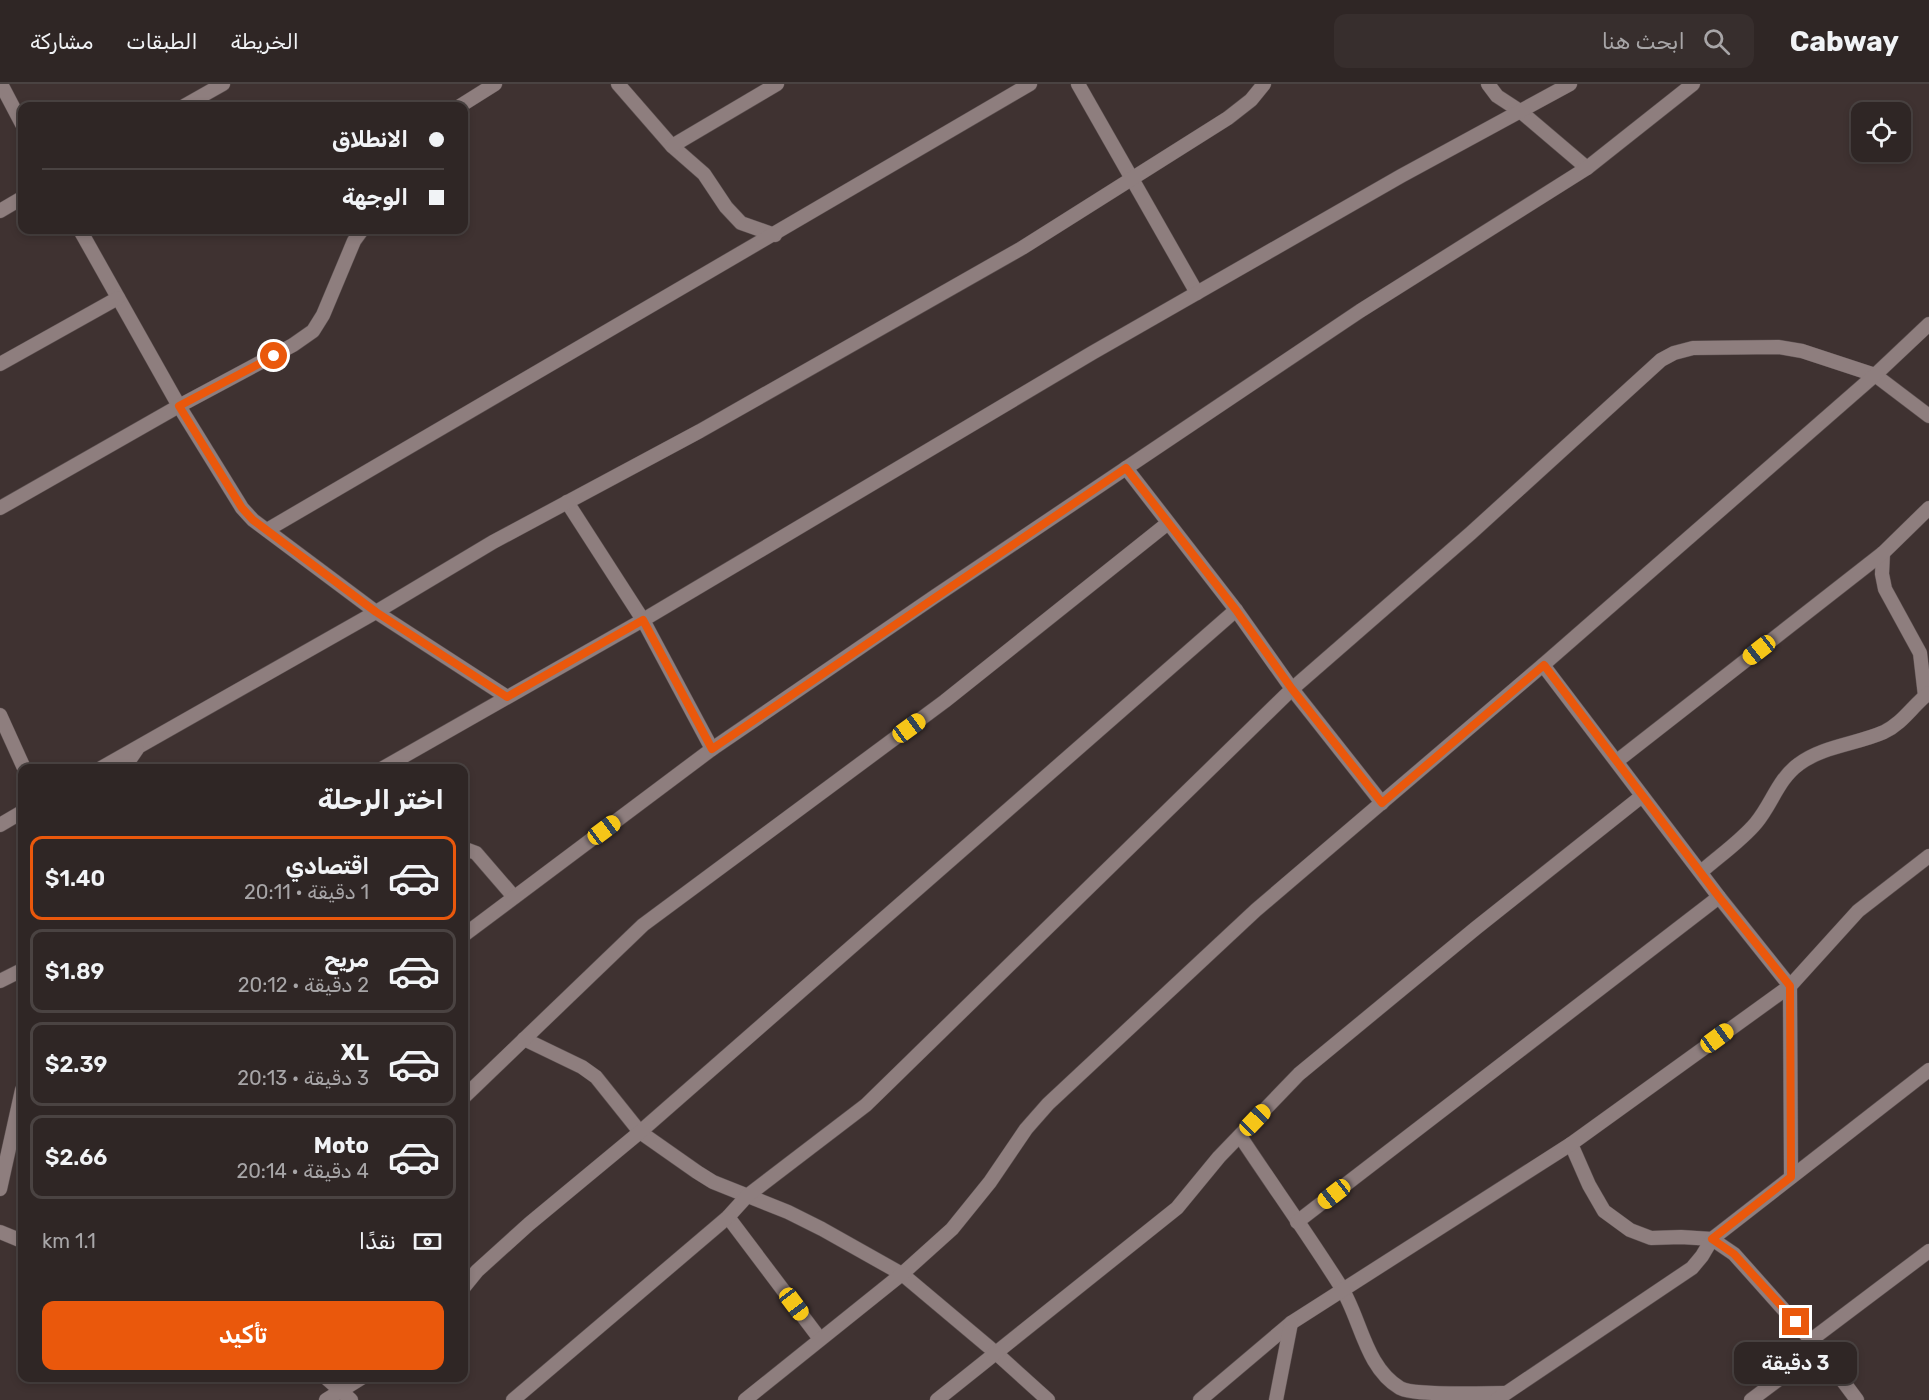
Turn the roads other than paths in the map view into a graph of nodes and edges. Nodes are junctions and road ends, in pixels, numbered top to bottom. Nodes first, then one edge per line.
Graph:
1 (2, 84) edge
2 (223, 84) edge
3 (495, 84) edge
4 (618, 84) edge
5 (777, 84) edge
6 (1030, 84) edge
7 (1078, 84) edge
8 (1264, 84) edge
9 (1488, 84) edge
10 (1570, 84) edge
11 (1693, 84) edge
12 (191, 102) edge
13 (466, 102) edge
14 (1520, 111) junction
15 (18, 116) edge
16 (672, 146) junction
17 (1587, 168) junction
18 (1133, 178) junction
19 (18, 200) edge
20 (0, 211) edge
21 (82, 234) edge
22 (359, 234) edge
23 (775, 234) junction
24 (1197, 293) junction
25 (118, 298) junction
26 (1929, 324) edge
27 (0, 364) edge
28 (1875, 375) junction
29 (179, 406) junction
30 (1929, 416) edge
31 (1126, 468) junction
32 (567, 502) junction
33 (0, 508) edge
34 (1929, 508) edge
35 (1168, 523) junction
36 (267, 530) junction
37 (1883, 553) junction
38 (1236, 610) junction
39 (376, 612) junction
40 (643, 620) junction
41 (1544, 665) junction
42 (1292, 689) junction
43 (1927, 694) edge
44 (507, 697) junction
45 (0, 715) edge
46 (138, 747) junction
47 (712, 749) junction
48 (1617, 761) junction
49 (22, 764) edge
50 (108, 764) edge
51 (127, 764) edge
52 (390, 764) edge
53 (1642, 796) junction
54 (1382, 803) junction
55 (18, 814) edge
56 (0, 825) edge
57 (468, 852) edge
58 (1929, 856) edge
59 (1701, 872) junction
60 (514, 897) junction
61 (1719, 897) junction
62 (468, 932) edge
63 (18, 972) edge
64 (0, 981) edge
65 (1790, 986) junction
66 (524, 1039) junction
67 (1929, 1070) edge
68 (468, 1093) edge
69 (18, 1114) edge
70 (640, 1132) junction
71 (1240, 1136) junction
72 (1571, 1144) junction
73 (1791, 1177) junction
74 (0, 1189) edge
75 (747, 1196) junction
76 (728, 1217) junction
77 (1298, 1222) junction
78 (0, 1232) edge
79 (18, 1239) edge
80 (1712, 1239) junction
81 (1929, 1251) edge
82 (902, 1274) junction
83 (468, 1282) edge
84 (1343, 1290) junction
85 (1291, 1323) junction
86 (820, 1339) junction
87 (1815, 1344) junction
88 (996, 1353) junction
89 (331, 1382) edge
90 (359, 1382) edge
91 (346, 1396) edge
92 (1500, 1397) edge
93 (326, 1400) edge
94 (513, 1400) edge
95 (744, 1400) edge
96 (937, 1400) edge
97 (1048, 1400) edge
98 (1200, 1400) edge
99 (1276, 1400) edge
100 (1751, 1400) edge
101 (1857, 1400) edge

1 - 15 street
2 - 12 street
3 - 13 street
4 - 16 street
5 - 16 street
6 - 23 street
7 - 18 street
8 - 18 street
9 - 14 street
10 - 14 street
11 - 17 street
14 - 17 street
14 - 24 street
16 - 23 street
17 - 31 street
18 - 24 street
18 - 32 street
19 - 20 street
21 - 25 street
22 - 29 street
23 - 36 street
24 - 40 street
25 - 27 street
25 - 29 street
26 - 28 street
28 - 30 street
28 - 41 street
28 - 42 street
29 - 33 street
29 - 36 street
31 - 35 street
31 - 47 street
32 - 39 street
32 - 40 street
34 - 37 street
35 - 38 street
35 - 66 street
36 - 39 street
37 - 43 street
37 - 48 street
38 - 42 street
38 - 70 street
39 - 44 street
39 - 46 street
40 - 44 street
40 - 47 street
41 - 48 street
41 - 54 street
42 - 54 street
42 - 75 street
43 - 59 street
44 - 52 street
45 - 49 street
46 - 50 street
46 - 51 street
47 - 60 street
48 - 53 street
53 - 59 street
53 - 71 street
54 - 82 street
55 - 56 street
57 - 60 street
58 - 65 street
59 - 61 street
60 - 62 street
61 - 65 street
61 - 77 street
63 - 64 street
65 - 72 street
65 - 73 street
66 - 68 street
66 - 70 street
67 - 73 street
69 - 74 street
70 - 75 street
70 - 83 street
71 - 77 street
71 - 88 street
72 - 80 street
72 - 84 street
73 - 80 street
75 - 76 street
75 - 82 street
76 - 86 street
76 - 94 street
77 - 84 street
78 - 79 street
80 - 87 street
80 - 92 street
81 - 87 street
82 - 86 street
82 - 88 street
84 - 85 street
84 - 92 street
85 - 98 street
85 - 99 street
86 - 95 street
87 - 100 street
87 - 101 street
88 - 96 street
88 - 97 street
89 - 91 street
90 - 91 street
91 - 93 street

